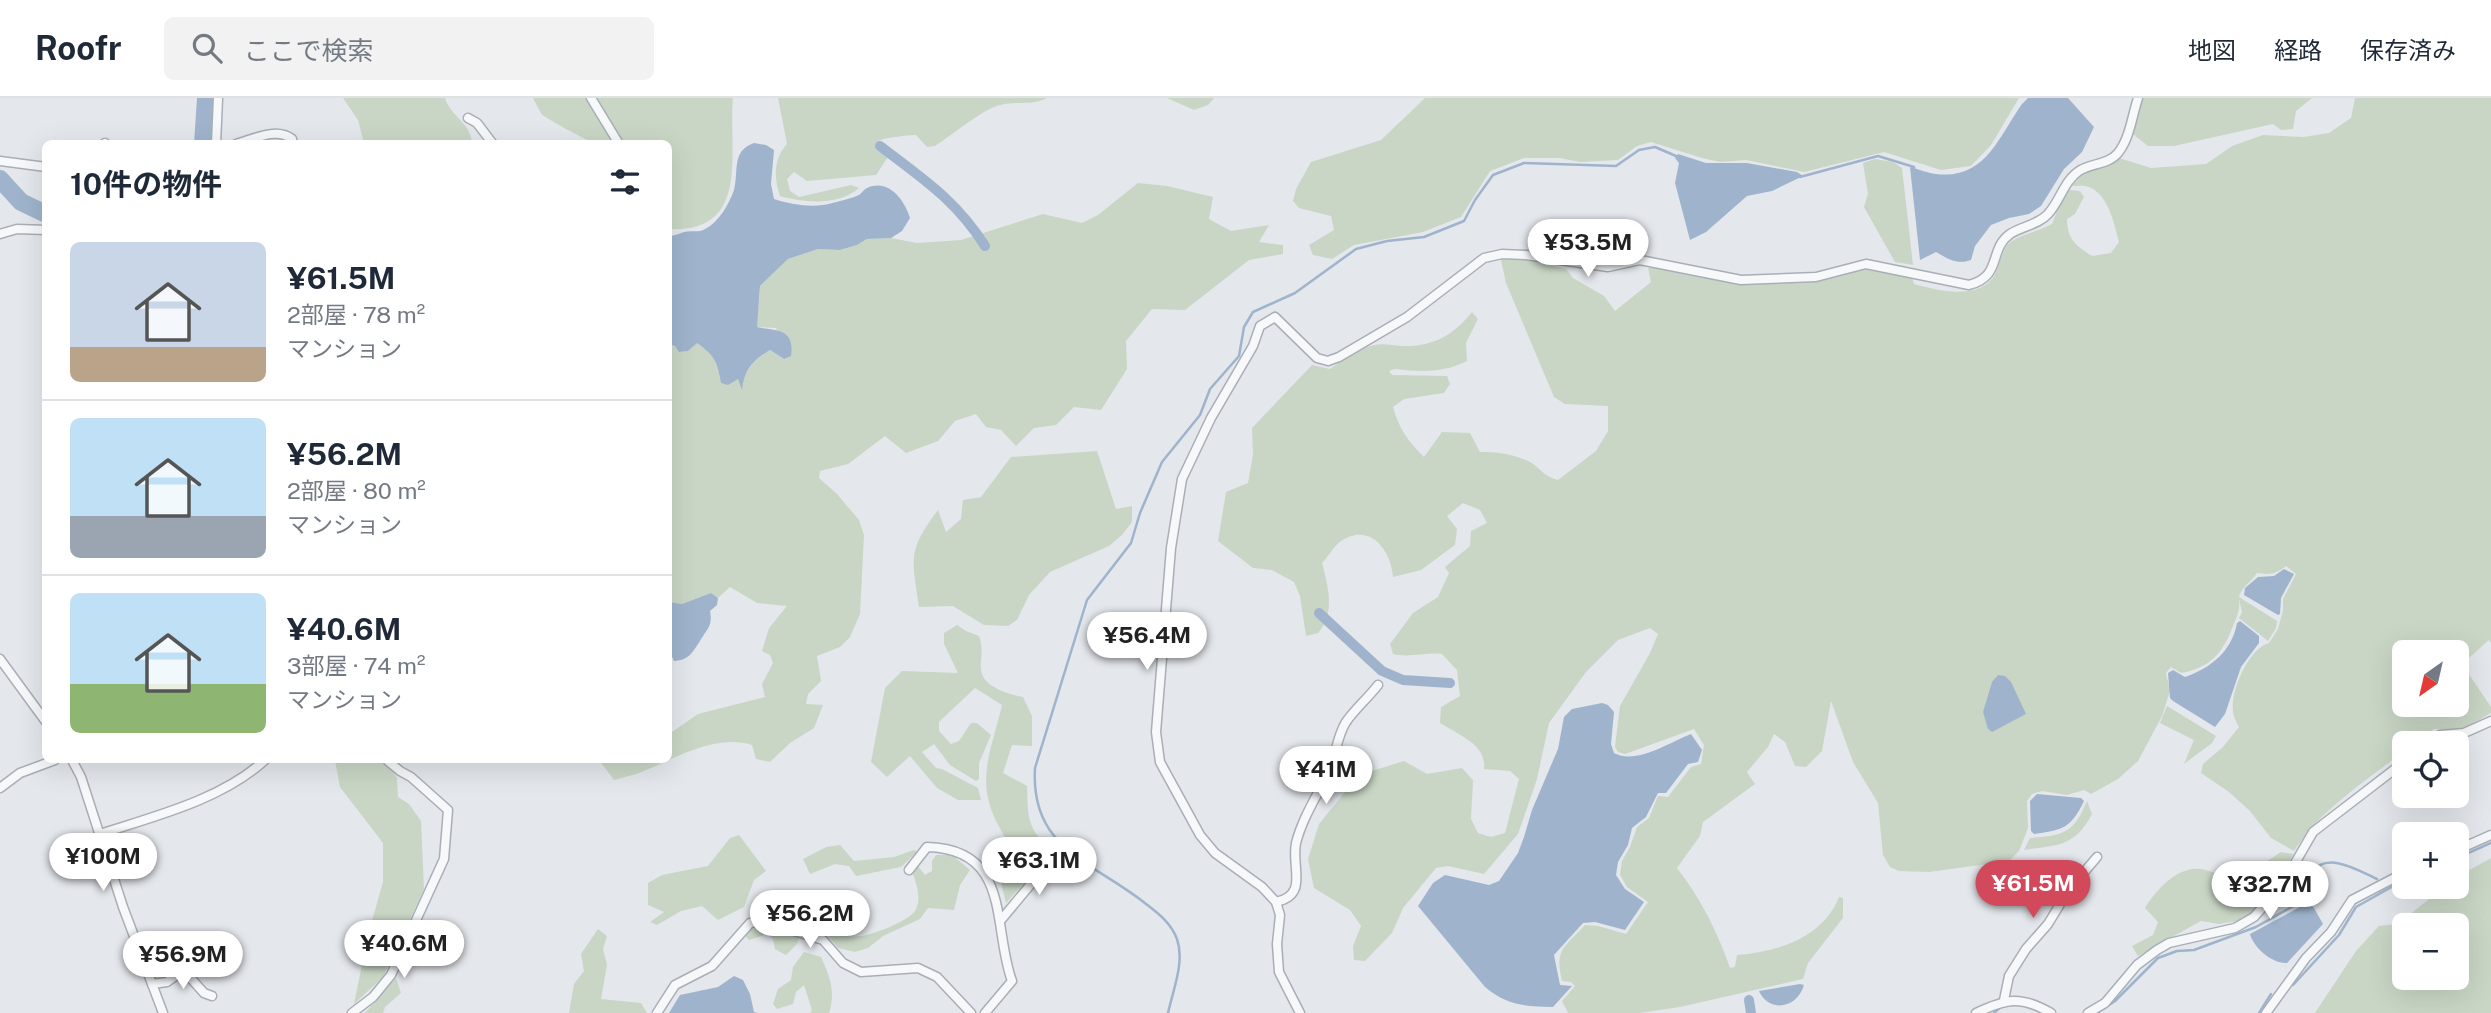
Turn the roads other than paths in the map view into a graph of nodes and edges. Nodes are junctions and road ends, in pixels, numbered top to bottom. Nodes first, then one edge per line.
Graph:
1 (218, 98) edge
2 (591, 98) edge
3 (2138, 98) edge
4 (468, 118) dead end
5 (216, 140) edge
6 (251, 140) edge
7 (292, 140) edge
8 (490, 140) edge
9 (617, 140) edge
10 (0, 162) edge
11 (42, 167) edge
12 (42, 230) edge
13 (0, 234) edge
14 (0, 659) edge
15 (1378, 685) dead end
16 (42, 716) edge
17 (2491, 721) edge
18 (2468, 731) edge
19 (48, 763) edge
20 (74, 763) edge
21 (261, 763) edge
22 (390, 763) edge
23 (2392, 771) edge
24 (0, 788) edge
25 (100, 834) junction
26 (2491, 835) edge
27 (2469, 845) edge
28 (1055, 855) dead end
29 (2097, 858) dead end
30 (909, 870) dead end
31 (2392, 879) edge
32 (1276, 902) junction
33 (1001, 920) junction
34 (152, 984) junction
35 (212, 996) dead end
36 (2004, 1000) junction
37 (163, 1013) edge
38 (352, 1013) edge
39 (657, 1013) edge
40 (971, 1013) edge
41 (985, 1013) edge
42 (1300, 1013) edge
43 (1976, 1013) edge
44 (2051, 1013) edge
45 (2088, 1013) edge
46 (2266, 1013) edge

1 - 5 street
2 - 9 street
3 - 32 street
4 - 8 street
6 - 7 street
10 - 11 street
12 - 13 street
14 - 16 street
15 - 32 street
17 - 18 street
19 - 24 street
20 - 25 street
21 - 25 street
22 - 38 street
23 - 45 street
25 - 34 street
26 - 27 street
28 - 33 street
29 - 36 street
30 - 33 street
31 - 46 street
32 - 42 street
33 - 41 street
34 - 35 street
34 - 37 street
36 - 43 street
36 - 44 street
39 - 40 street

